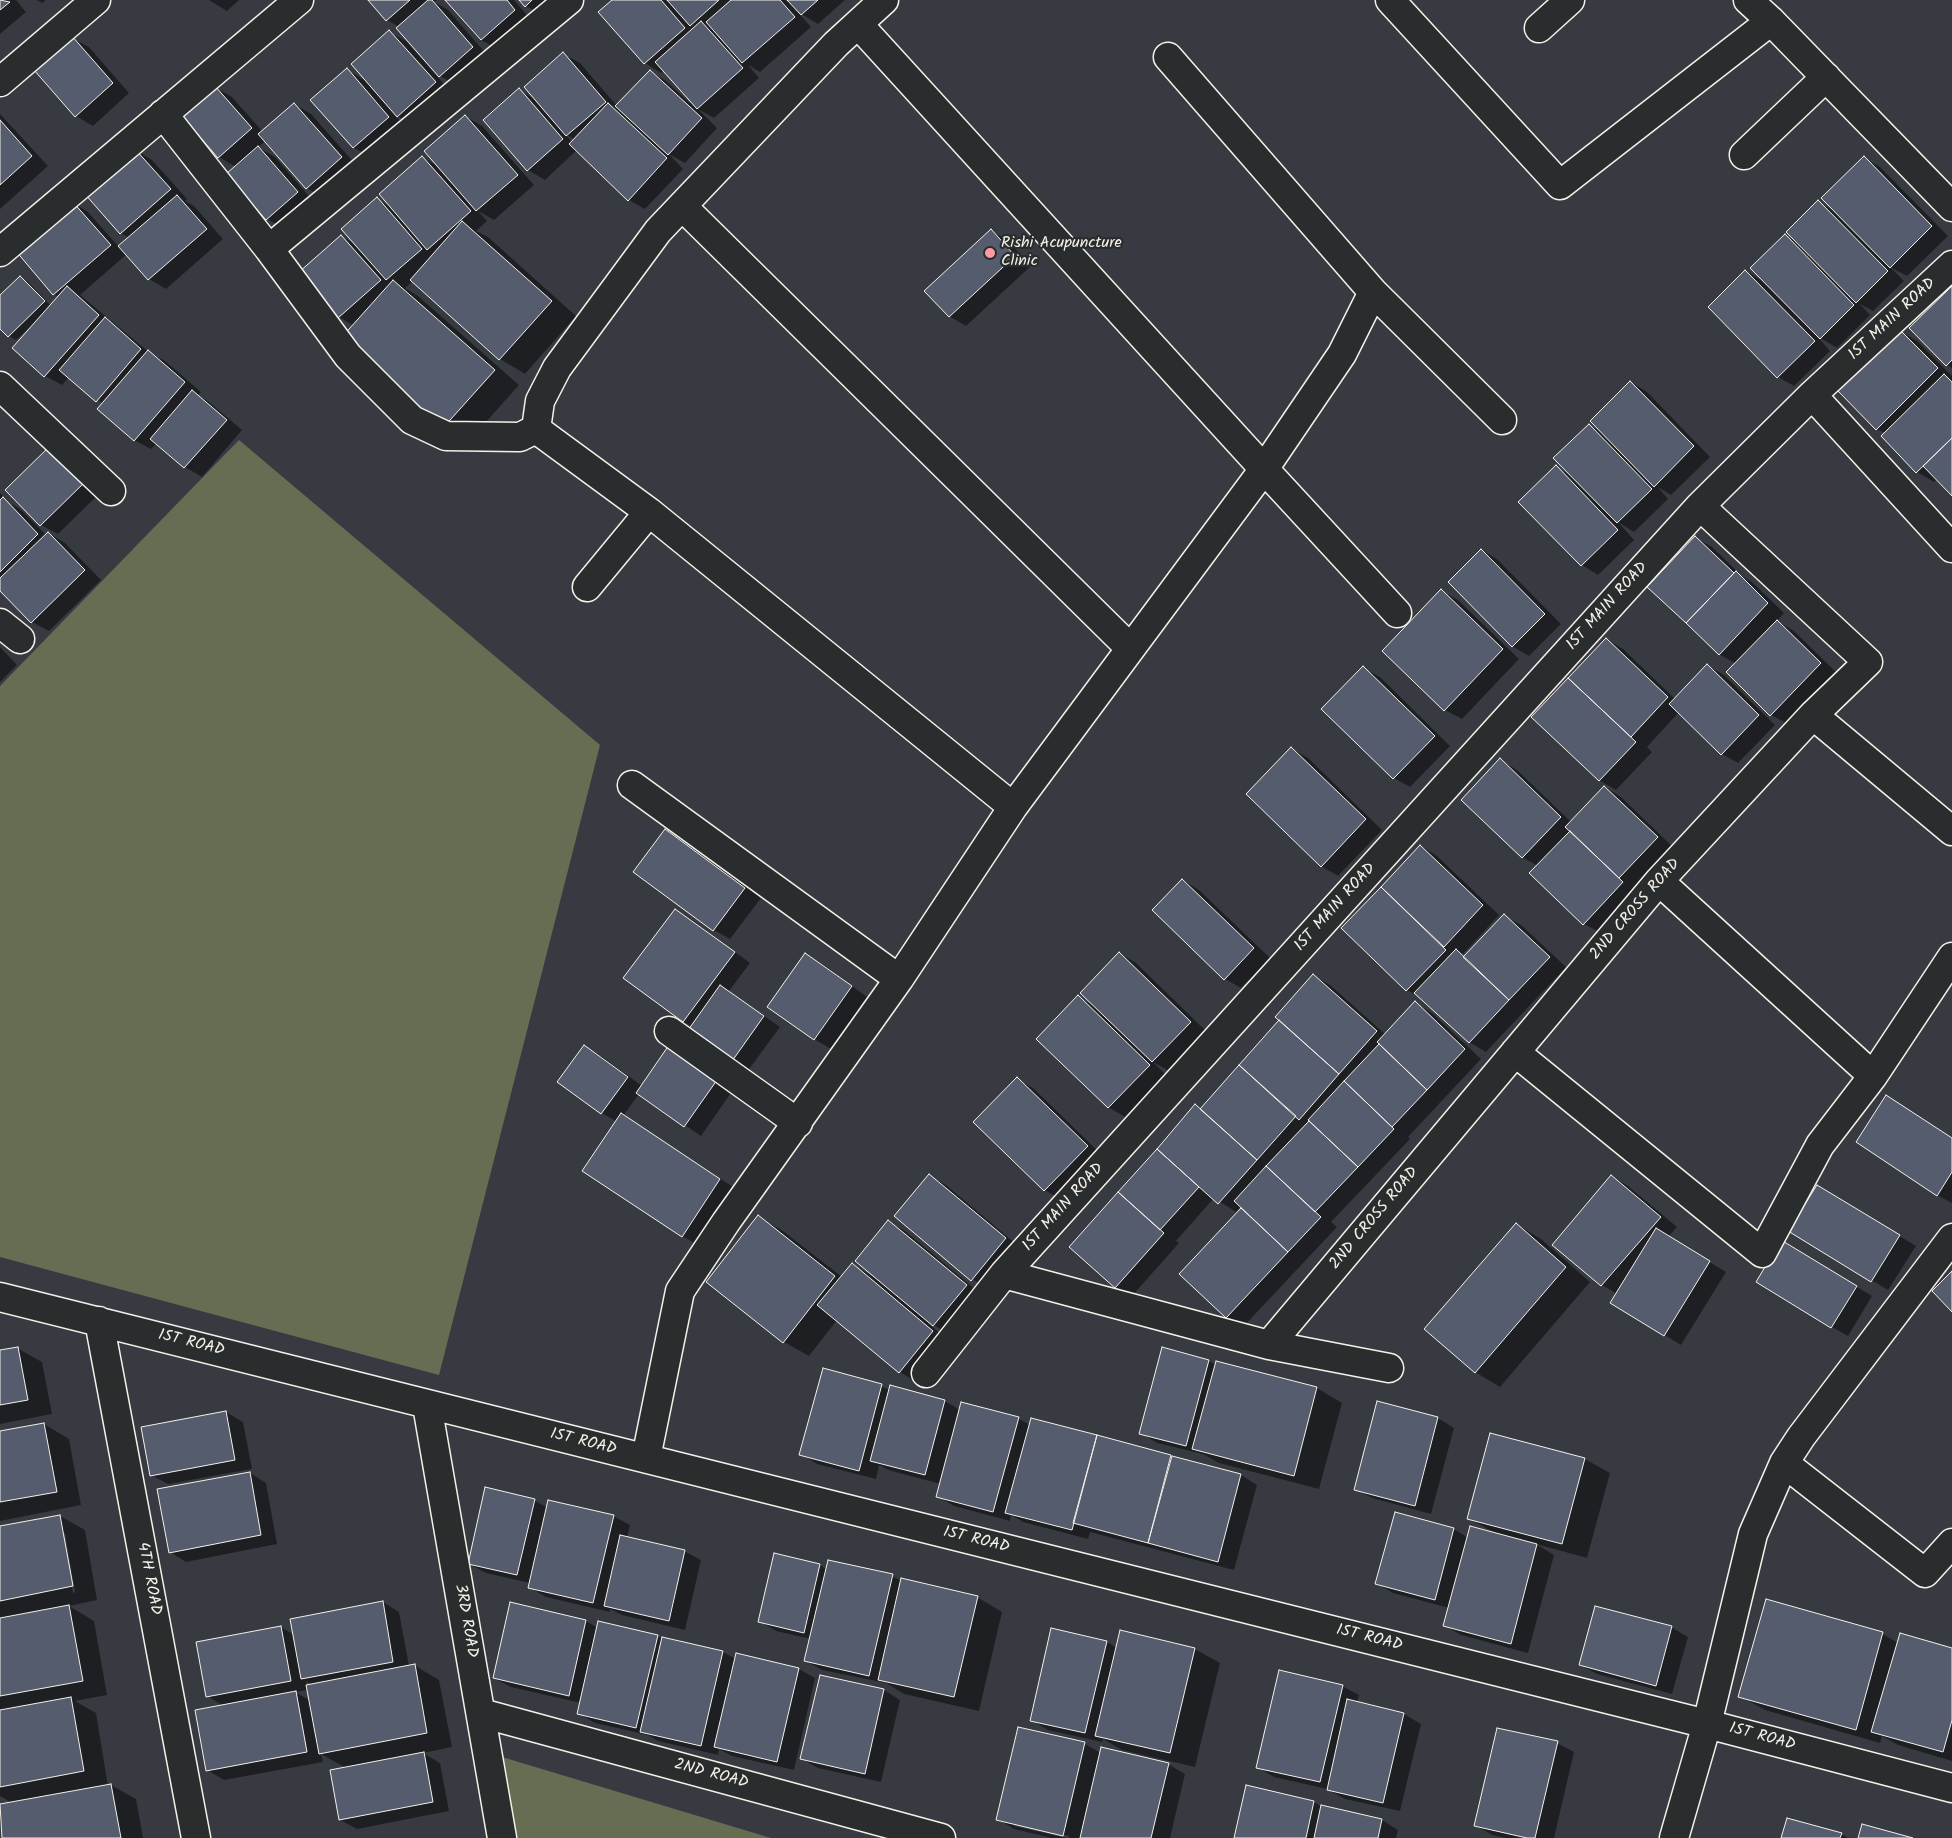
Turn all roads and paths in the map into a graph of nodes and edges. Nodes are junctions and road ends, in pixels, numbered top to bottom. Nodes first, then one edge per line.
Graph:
1 (96, 0) edge
2 (299, 0) edge
3 (569, 0) edge
4 (884, 0) edge
5 (1390, 0) edge
6 (1570, 0) edge
7 (1748, 0) edge
8 (1771, 21) junction
9 (858, 24) junction
10 (1539, 28) dead end
11 (1168, 57) dead end
12 (1826, 77) junction
13 (0, 82) edge
14 (163, 114) junction
15 (1744, 155) dead end
16 (682, 206) junction
17 (1952, 207) edge
18 (269, 249) junction
19 (0, 252) edge
20 (1952, 264) edge
21 (1373, 292) junction
22 (0, 386) edge
23 (1812, 395) junction
24 (1502, 420) dead end
25 (536, 429) junction
26 (1264, 469) junction
27 (111, 492) dead end
28 (1700, 506) junction
29 (649, 512) junction
30 (1952, 548) edge
31 (587, 588) dead end
32 (1397, 612) dead end
33 (1130, 648) junction
34 (1813, 715) junction
35 (632, 785) dead end
36 (1013, 807) junction
37 (1952, 831) edge
38 (1659, 881) junction
39 (1952, 957) edge
40 (899, 979) junction
41 (669, 1031) dead end
42 (1515, 1052) junction
43 (1873, 1076) junction
44 (798, 1123) junction
45 (1952, 1238) edge
46 (1004, 1274) junction
47 (0, 1297) edge
48 (100, 1321) junction
49 (1269, 1345) junction
50 (1389, 1368) dead end
51 (926, 1373) dead end
52 (426, 1405) junction
53 (646, 1458) junction
54 (1784, 1463) junction
55 (1952, 1543) edge
56 (480, 1713) junction
57 (1707, 1724) junction
58 (1952, 1788) edge
59 (196, 1838) edge
60 (502, 1838) edge
61 (941, 1838) edge
62 (1674, 1838) edge

1 - 13 street
2 - 14 street
3 - 18 street
4 - 9 street
5 - 8 street
6 - 10 street
7 - 8 street
8 - 12 street
9 - 16 street
9 - 26 street
11 - 21 street
12 - 15 street
12 - 17 street
14 - 18 street
14 - 19 street
16 - 25 street
16 - 33 street
18 - 25 street
20 - 23 street, 1ST MAIN ROAD
21 - 24 street
21 - 26 street
22 - 27 street
23 - 28 street, 1ST MAIN ROAD
23 - 30 street
25 - 29 street
26 - 32 street
26 - 33 street
28 - 34 street, 2ND CROSS ROAD
28 - 46 street, 1ST MAIN ROAD
29 - 31 street
29 - 36 street
33 - 36 street
34 - 37 street
34 - 38 street, 2ND CROSS ROAD
35 - 40 street
36 - 40 street
38 - 42 street, 2ND CROSS ROAD
38 - 43 street
39 - 43 street
40 - 44 street
41 - 44 street
42 - 43 street
42 - 49 street, 2ND CROSS ROAD
44 - 53 street
45 - 54 street
46 - 49 street
46 - 51 street, 1ST MAIN ROAD
47 - 48 street, 1ST ROAD
48 - 52 street, 1ST ROAD
48 - 59 street, 4TH ROAD
49 - 50 street
52 - 53 street, 1ST ROAD
52 - 56 street, 3RD ROAD
53 - 57 street, 1ST ROAD
54 - 55 street
54 - 57 street
56 - 60 street, 3RD ROAD
56 - 61 street, 2ND ROAD
57 - 58 street, 1ST ROAD
57 - 62 street

